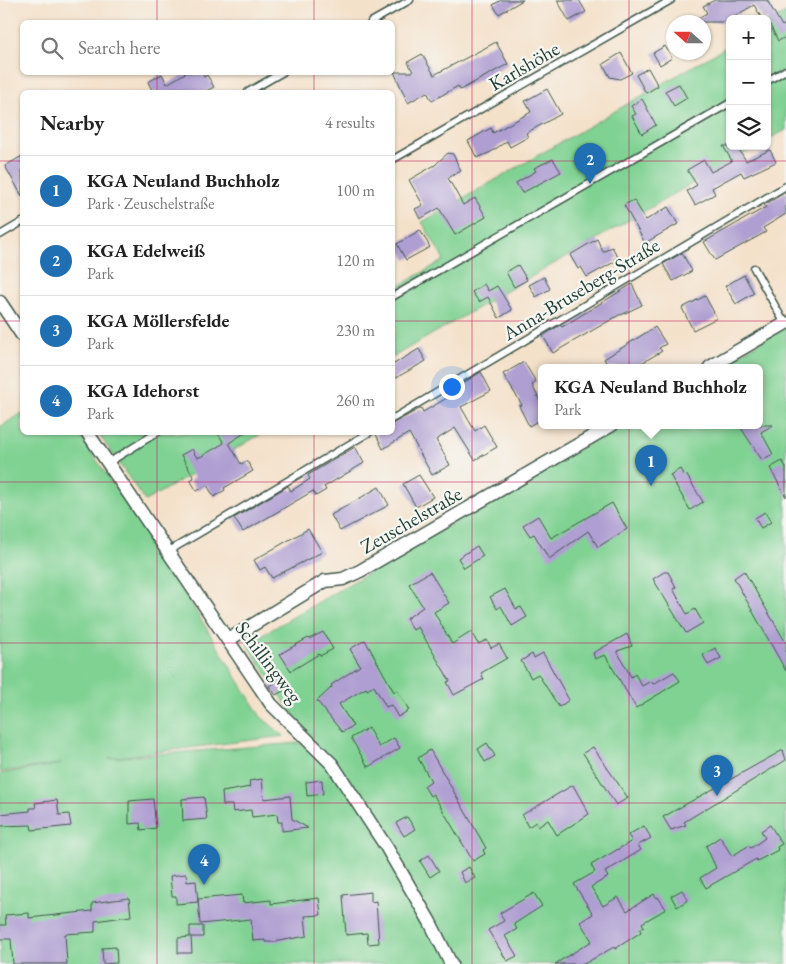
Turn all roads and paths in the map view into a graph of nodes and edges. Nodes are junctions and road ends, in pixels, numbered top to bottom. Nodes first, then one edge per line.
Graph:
1 (410, 0) edge
2 (671, 0) edge
3 (375, 20) edge
4 (786, 70) edge
5 (278, 75) edge
6 (771, 79) edge
7 (252, 90) edge
8 (727, 105) edge
9 (395, 158) edge
10 (786, 186) edge
11 (20, 223) edge
12 (0, 235) edge
13 (754, 268) dead end
14 (395, 295) edge
15 (0, 302) edge
16 (786, 324) edge
17 (20, 332) edge
18 (715, 364) edge
19 (395, 417) edge
20 (605, 429) edge
21 (89, 435) edge
22 (153, 435) edge
23 (365, 435) edge
24 (108, 463) junction
25 (169, 551) junction
26 (228, 640) junction
27 (451, 964) edge

1 - 3 lane
2 - 9 lane, Karlshöhe
4 - 6 lane
5 - 7 lane
8 - 14 lane
10 - 19 lane, Anna-Bruseberg-Straße
11 - 12 lane
13 - 16 lane
15 - 17 street
16 - 18 street
20 - 26 street, Zeuschelstraße
21 - 24 street, Schillingweg
22 - 24 lane
23 - 25 lane
24 - 25 street, Schillingweg
25 - 26 street, Schillingweg
26 - 27 street, Schillingweg

